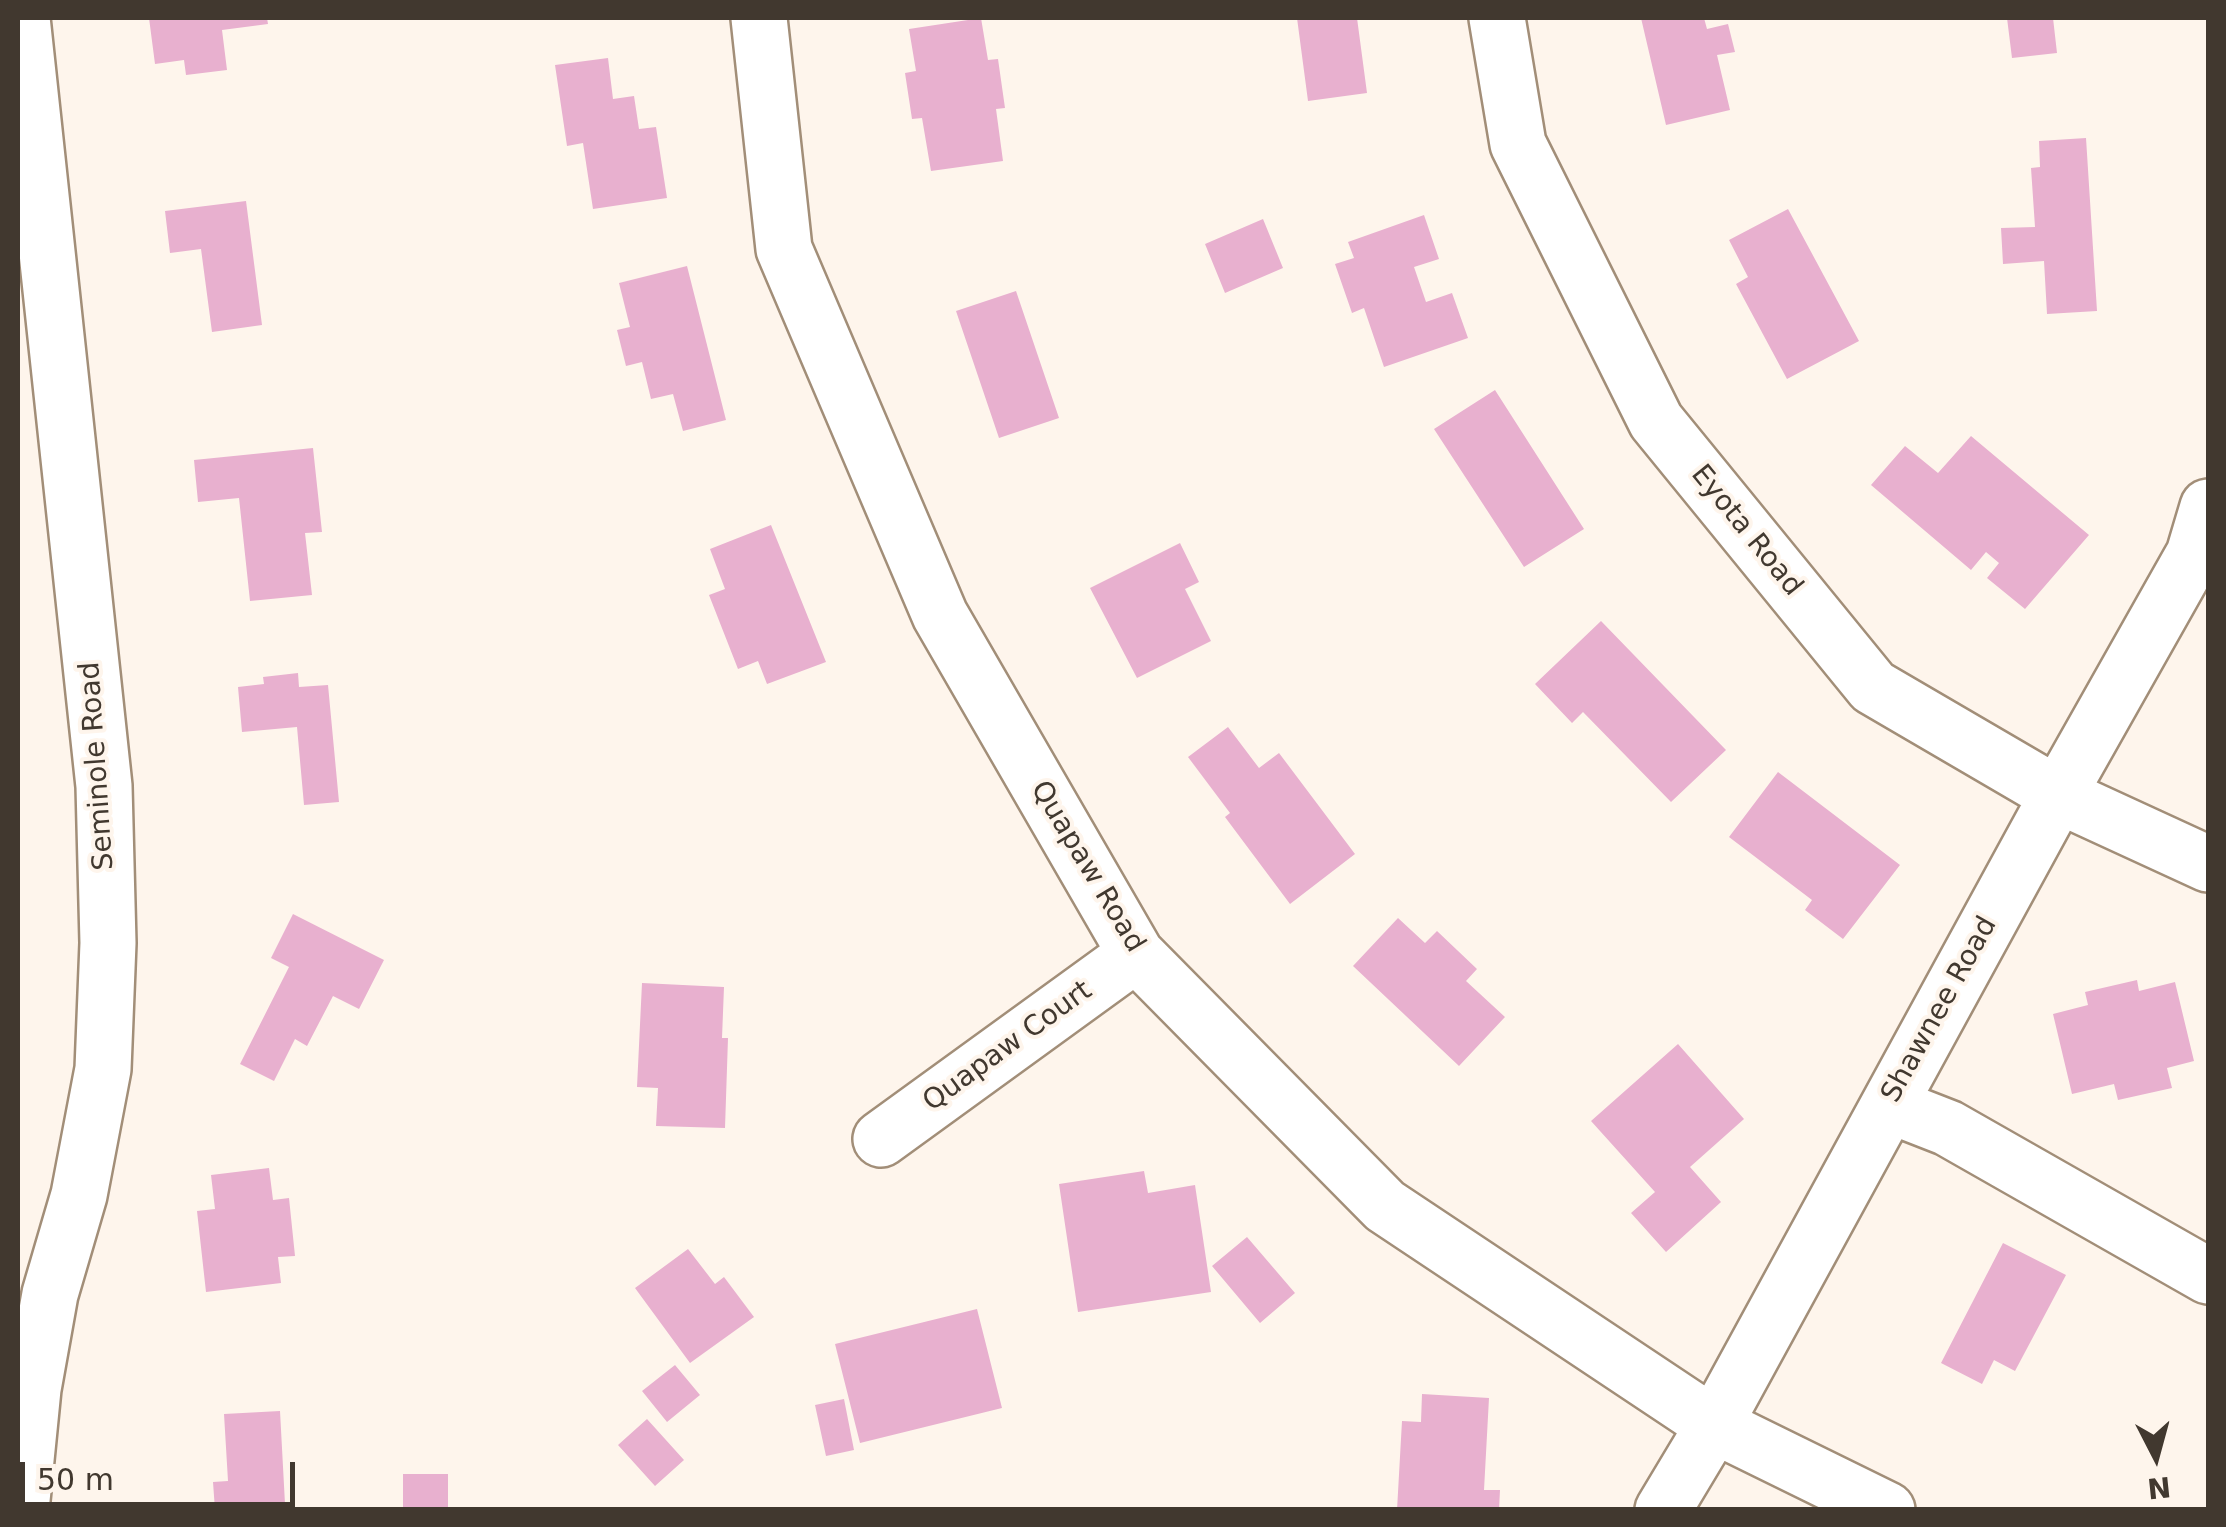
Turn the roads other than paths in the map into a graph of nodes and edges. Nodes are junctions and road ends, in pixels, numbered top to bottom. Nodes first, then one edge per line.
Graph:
1 (22, 18) edge
2 (759, 18) edge
3 (1496, 18) edge
4 (2208, 507) edge
5 (2058, 795) junction
6 (2208, 864) edge
7 (1136, 954) junction
8 (1889, 1105) junction
9 (881, 1140) dead end
10 (2208, 1276) edge
11 (34, 1290) edge
12 (1714, 1425) junction
13 (20, 1510) edge
14 (1662, 1510) edge
15 (1888, 1510) edge

1 - 11 street, Seminole Road
2 - 7 street, Quapaw Road
3 - 5 street, Eyota Road
4 - 5 street, Shawnee Road
5 - 6 street, Eyota Road
5 - 8 street, Shawnee Road
7 - 9 street, Quapaw Court
7 - 12 street, Quapaw Road
8 - 10 street
8 - 12 street, Shawnee Road
11 - 13 street, Seminole Road
12 - 14 street, Shawnee Road
12 - 15 street, Quapaw Road

